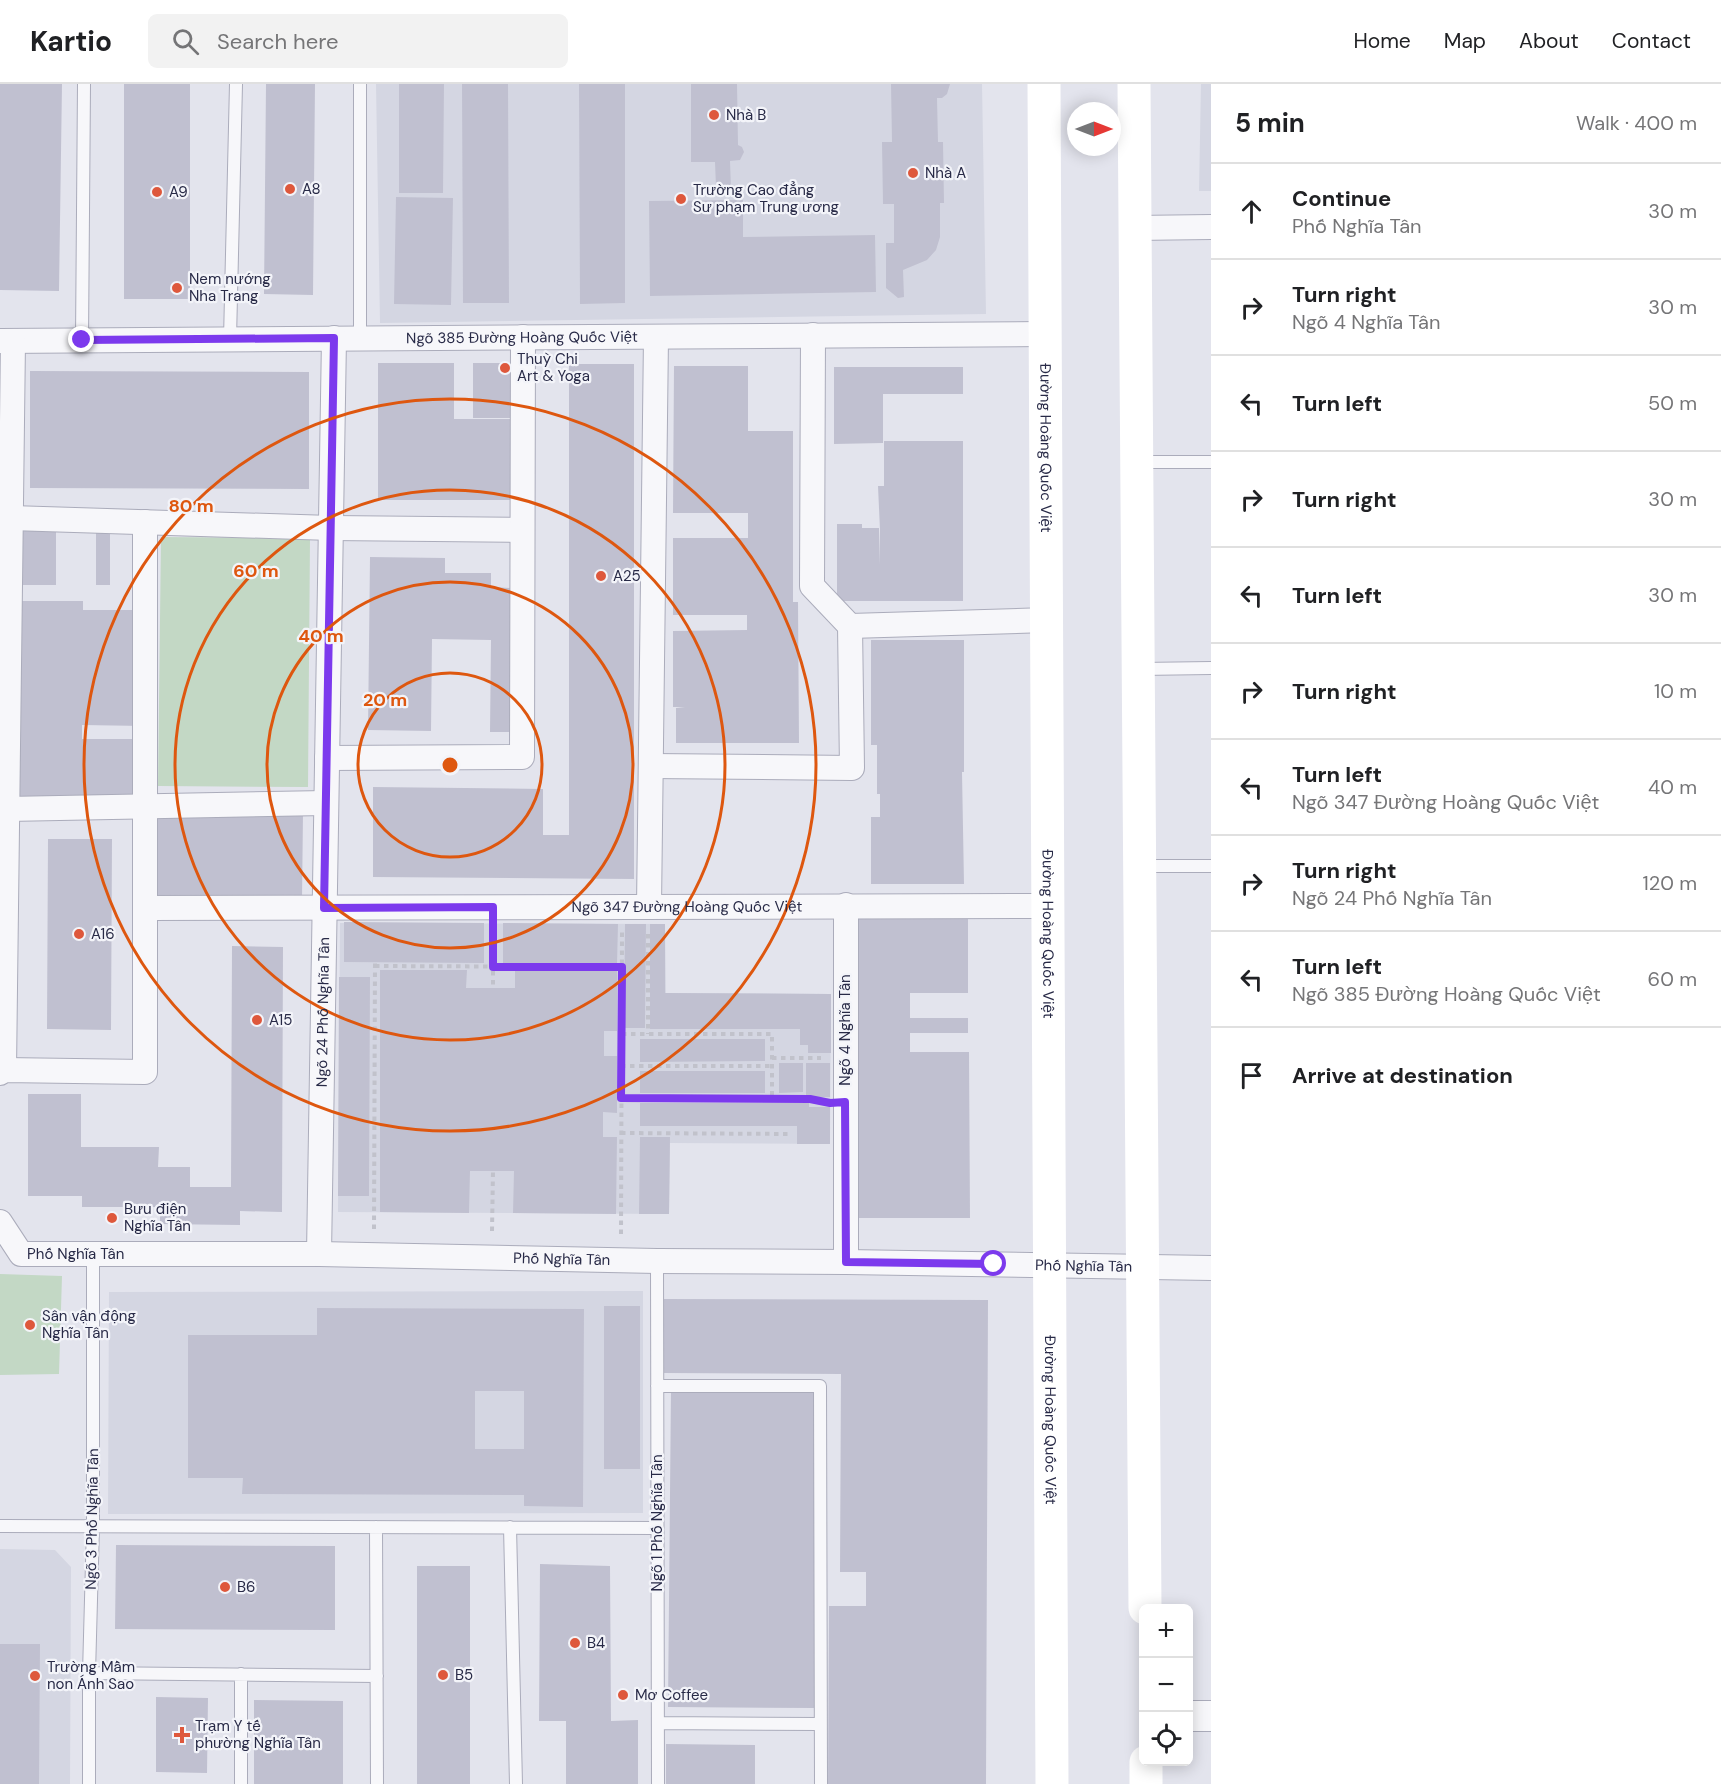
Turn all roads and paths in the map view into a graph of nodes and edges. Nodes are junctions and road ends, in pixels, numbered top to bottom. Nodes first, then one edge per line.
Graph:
1 (84, 84) edge
2 (236, 84) edge
3 (360, 84) edge
4 (1044, 84) edge
5 (1134, 84) edge
6 (1211, 227) edge
7 (1134, 228) junction
8 (1044, 334) junction
9 (813, 335) junction
10 (656, 337) junction
11 (334, 338) junction
12 (360, 338) junction
13 (523, 338) junction
14 (230, 339) junction
15 (82, 340) junction
16 (7, 341) edge
17 (1138, 462) junction
18 (1211, 462) edge
19 (11, 518) junction
20 (145, 522) junction
21 (331, 528) junction
22 (522, 530) junction
23 (1047, 620) junction
24 (850, 626) junction
25 (1211, 668) edge
26 (1139, 669) junction
27 (327, 758) junction
28 (651, 766) junction
29 (4, 771) edge
30 (327, 803) junction
31 (145, 806) junction
32 (7, 809) junction
33 (1140, 866) junction
34 (1211, 866) edge
35 (846, 905) junction
36 (1049, 906) junction
37 (493, 907) junction
38 (622, 907) junction
39 (145, 908) junction
40 (324, 908) junction
41 (648, 917) junction
42 (493, 967) junction
43 (622, 967) junction
44 (493, 988) dead end
45 (622, 1034) junction
46 (648, 1034) junction
47 (845, 1055) junction
48 (772, 1058) junction
49 (621, 1066) junction
50 (772, 1066) junction
51 (2, 1071) edge
52 (621, 1098) junction
53 (772, 1099) junction
54 (845, 1102) junction
55 (621, 1133) junction
56 (792, 1134) dead end
57 (493, 1171) dead end
58 (0, 1222) edge
59 (93, 1254) junction
60 (319, 1254) junction
61 (374, 1256) junction
62 (492, 1258) junction
63 (621, 1260) junction
64 (657, 1261) junction
65 (846, 1262) junction
66 (1050, 1265) junction
67 (1141, 1267) junction
68 (1211, 1268) edge
69 (657, 1386) junction
70 (0, 1526) edge
71 (93, 1526) junction
72 (376, 1527) junction
73 (510, 1527) junction
74 (657, 1528) junction
75 (1145, 1604) edge
76 (89, 1673) junction
77 (241, 1674) junction
78 (377, 1676) junction
79 (1193, 1716) edge
80 (1211, 1716) edge
81 (658, 1724) junction
82 (820, 1724) junction
83 (1146, 1766) edge
84 (89, 1784) edge
85 (241, 1784) edge
86 (377, 1784) edge
87 (516, 1784) edge
88 (658, 1784) edge
89 (821, 1784) edge
90 (1052, 1784) edge
91 (1146, 1784) edge

1 - 15 lane
2 - 14 lane
3 - 12 lane
4 - 8 main road, Đường Hoàng Quốc Việt
5 - 7 main road
6 - 7 street
7 - 17 main road
8 - 9 street, Ngõ 385 Đường Hoàng Quốc Việt
8 - 23 main road, Đường Hoàng Quốc Việt
9 - 10 street, Ngõ 385 Đường Hoàng Quốc Việt
9 - 24 street
10 - 13 street, Ngõ 385 Đường Hoàng Quốc Việt
10 - 28 street
11 - 12 street, Ngõ 385 Đường Hoàng Quốc Việt
11 - 14 street, Ngõ 385 Đường Hoàng Quốc Việt
11 - 21 street, Ngõ 24 Phố Nghĩa Tân
12 - 13 street, Ngõ 385 Đường Hoàng Quốc Việt
13 - 22 street
14 - 15 street, Ngõ 385 Đường Hoàng Quốc Việt
15 - 16 street, Ngõ 385 Đường Hoàng Quốc Việt
16 - 19 street
17 - 18 lane
17 - 26 main road
19 - 20 street
19 - 29 street
20 - 21 street
20 - 31 street
21 - 22 street
21 - 27 street, Ngõ 24 Phố Nghĩa Tân
22 - 27 street
23 - 24 street
23 - 36 main road, Đường Hoàng Quốc Việt
24 - 28 street
25 - 26 lane
26 - 33 main road
27 - 30 street, Ngõ 24 Phố Nghĩa Tân
28 - 41 street
29 - 32 street
30 - 31 street
30 - 40 street, Ngõ 24 Phố Nghĩa Tân
31 - 32 street
31 - 39 street
32 - 51 street
33 - 34 lane
33 - 67 main road
35 - 36 street, Ngõ 347 Đường Hoàng Quốc Việt
35 - 41 street, Ngõ 347 Đường Hoàng Quốc Việt
35 - 47 street, Ngõ 4 Nghĩa Tân
36 - 66 main road, Đường Hoàng Quốc Việt
37 - 38 street, Ngõ 347 Đường Hoàng Quốc Việt
37 - 40 street, Ngõ 347 Đường Hoàng Quốc Việt
37 - 42 path
38 - 41 street, Ngõ 347 Đường Hoàng Quốc Việt
38 - 43 path
39 - 40 street, Ngõ 347 Đường Hoàng Quốc Việt
39 - 51 street
40 - 60 street, Ngõ 24 Phố Nghĩa Tân
41 - 46 path
42 - 43 path
42 - 44 path
42 - 61 path
43 - 45 path
45 - 46 path
45 - 49 path
46 - 48 path
47 - 48 path
47 - 54 street, Ngõ 4 Nghĩa Tân
48 - 50 path
49 - 50 path
49 - 52 path
50 - 53 path
52 - 53 path
52 - 55 path
53 - 54 path
54 - 65 street, Ngõ 4 Nghĩa Tân
55 - 56 path
55 - 63 path
57 - 62 path
58 - 59 street, Phố Nghĩa Tân
59 - 60 street, Phố Nghĩa Tân
59 - 71 lane, Ngõ 3 Phố Nghĩa Tân
60 - 61 street, Phố Nghĩa Tân
61 - 62 street, Phố Nghĩa Tân
62 - 63 street, Phố Nghĩa Tân
63 - 64 street, Phố Nghĩa Tân
64 - 65 street, Phố Nghĩa Tân
64 - 69 lane, Ngõ 1 Phố Nghĩa Tân
65 - 66 street, Phố Nghĩa Tân
66 - 67 street, Phố Nghĩa Tân
66 - 90 main road, Đường Hoàng Quốc Việt
67 - 68 street, Phố Nghĩa Tân
67 - 75 main road
69 - 74 lane, Ngõ 1 Phố Nghĩa Tân
69 - 82 lane
70 - 71 lane
71 - 72 lane
71 - 76 lane, Ngõ 3 Phố Nghĩa Tân
72 - 73 lane
72 - 78 lane
73 - 74 lane
73 - 87 lane
74 - 81 lane, Ngõ 1 Phố Nghĩa Tân
76 - 77 lane
76 - 84 lane, Ngõ 3 Phố Nghĩa Tân
77 - 78 lane
77 - 85 lane
78 - 86 lane
79 - 80 street
81 - 82 lane
81 - 88 lane, Ngõ 1 Phố Nghĩa Tân
82 - 89 lane
83 - 91 main road

